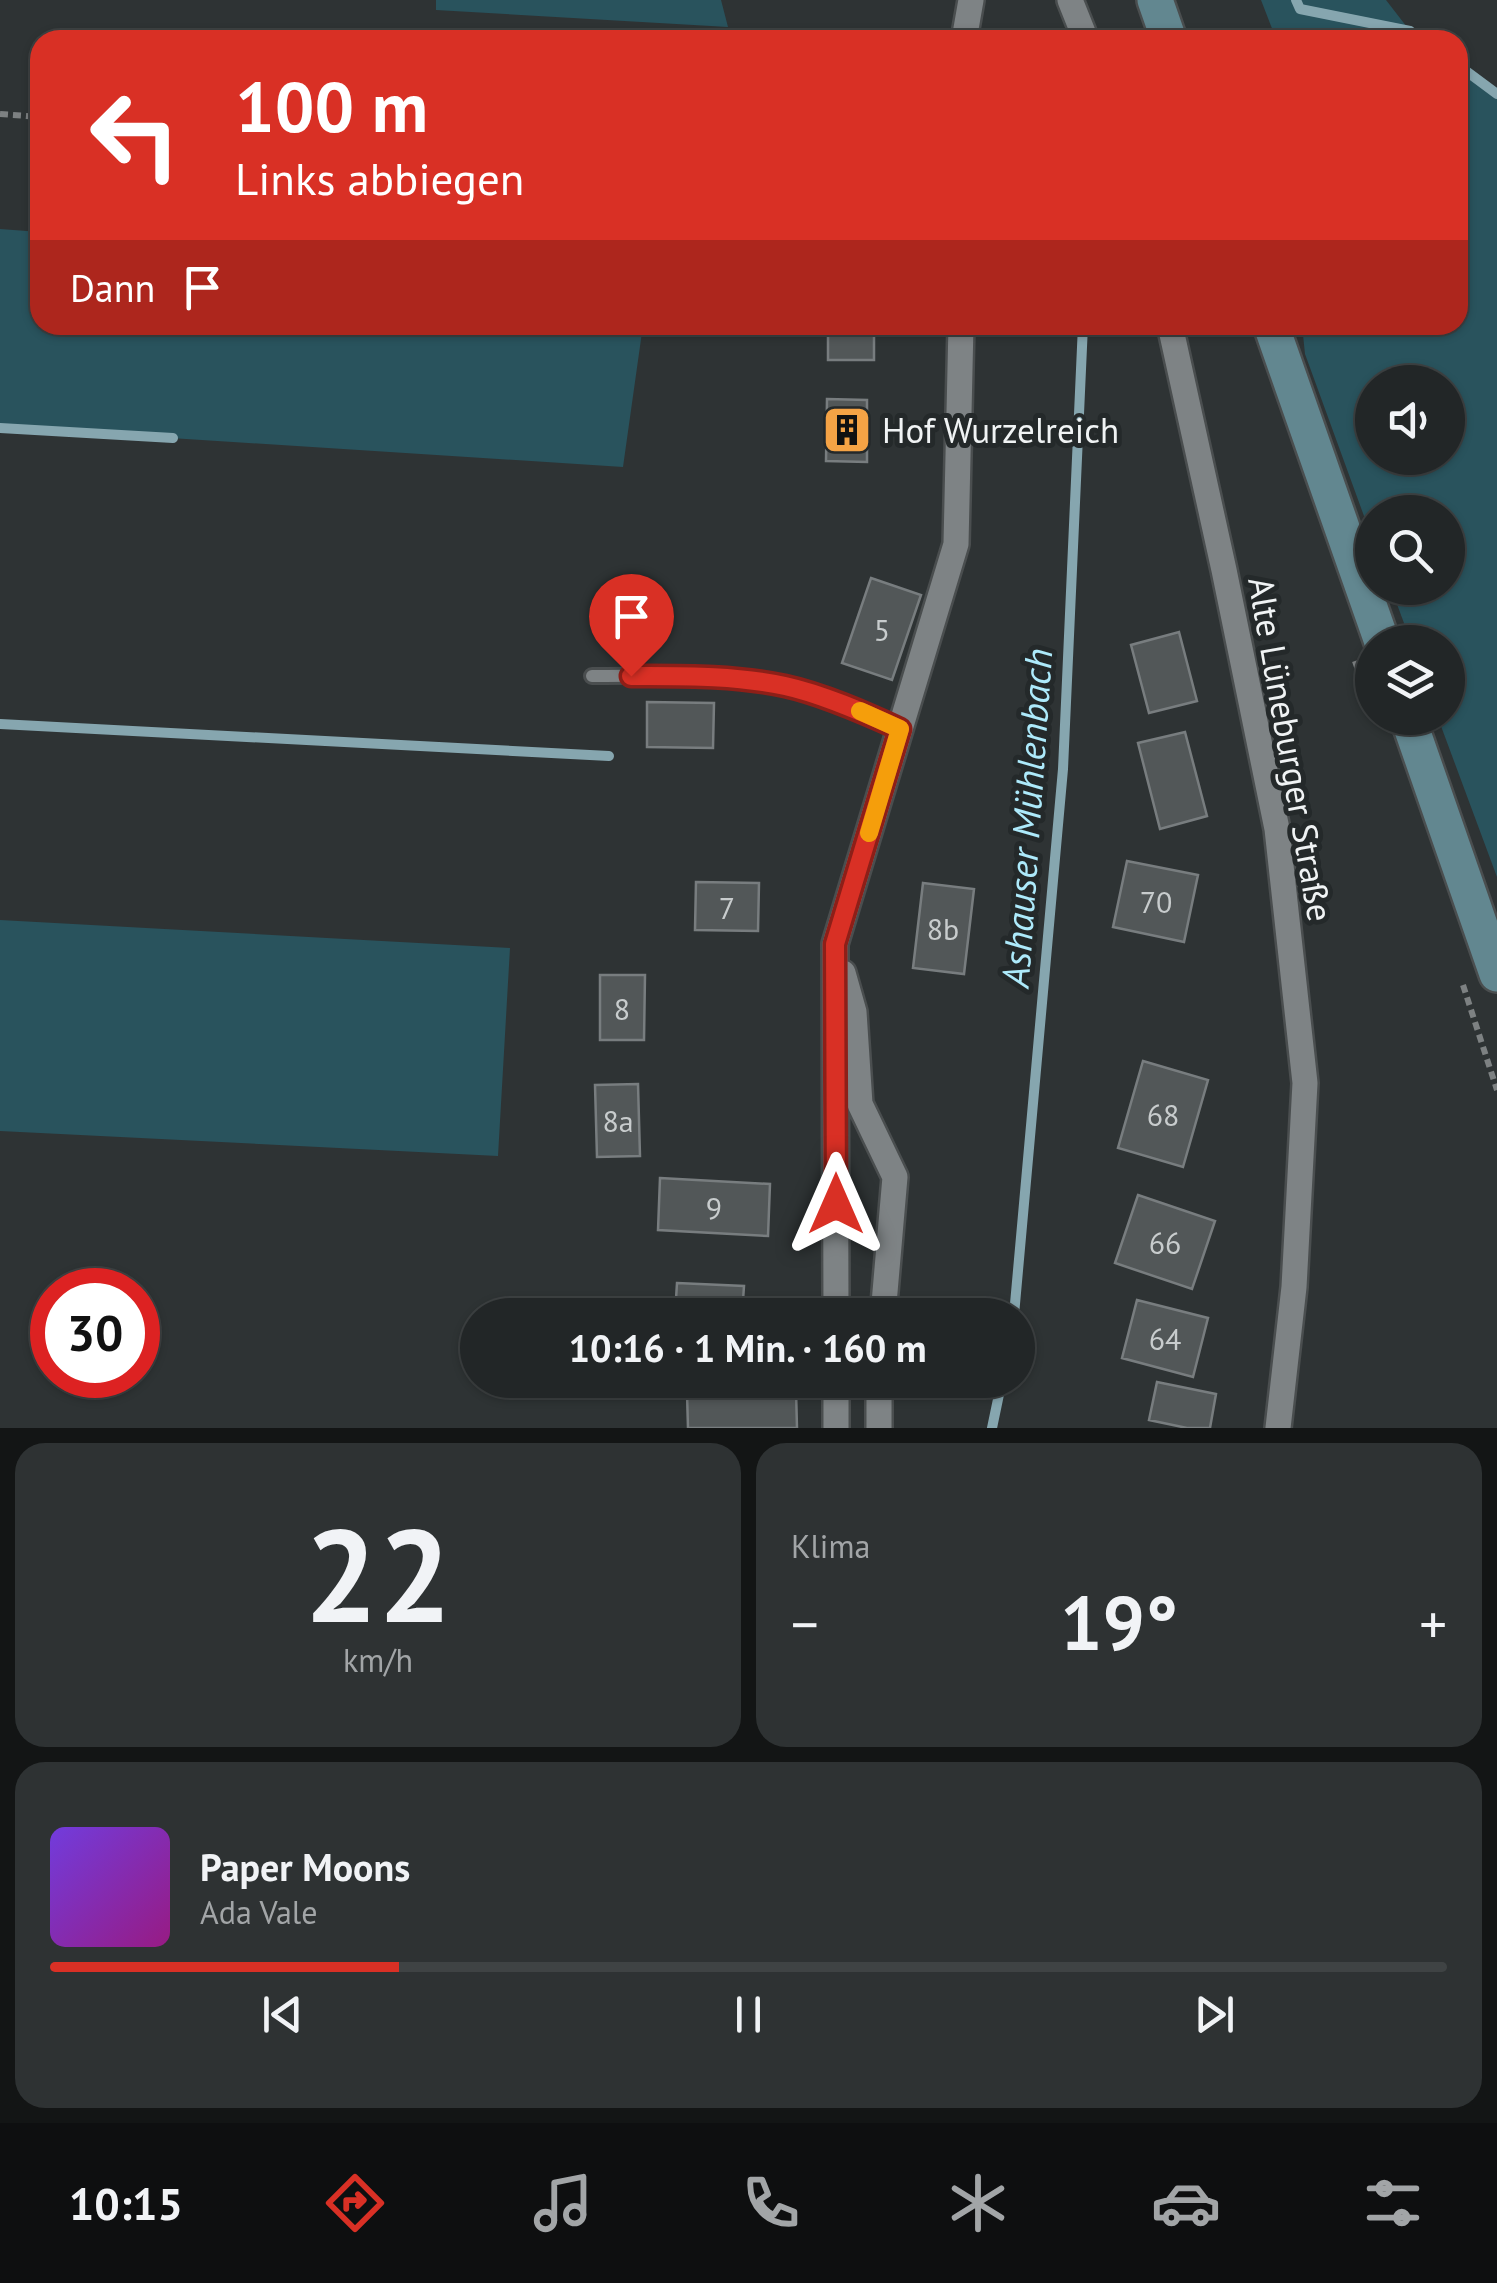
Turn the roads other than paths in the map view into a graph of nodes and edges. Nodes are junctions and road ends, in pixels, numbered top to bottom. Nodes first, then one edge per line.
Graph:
1 (971, 0) edge
2 (1070, 0) edge
3 (1155, 0) edge
4 (966, 30) edge
5 (1082, 30) edge
6 (1166, 30) edge
7 (961, 335) edge
8 (1172, 335) edge
9 (1275, 335) edge
10 (1376, 625) edge
11 (592, 676) dead end
12 (900, 729) junction
13 (1414, 735) edge
14 (835, 944) junction
15 (1497, 974) edge
16 (836, 1298) edge
17 (884, 1298) edge
18 (836, 1398) edge
19 (879, 1398) edge
20 (836, 1428) edge
21 (878, 1428) edge
22 (1278, 1428) edge

1 - 4 street
2 - 5 street
3 - 6 main road
7 - 12 street
8 - 22 street, Alte Lüneburger Straße
9 - 10 main road
11 - 12 lane
12 - 14 street
13 - 15 main road
14 - 16 street
14 - 17 street
18 - 20 street
19 - 21 street

